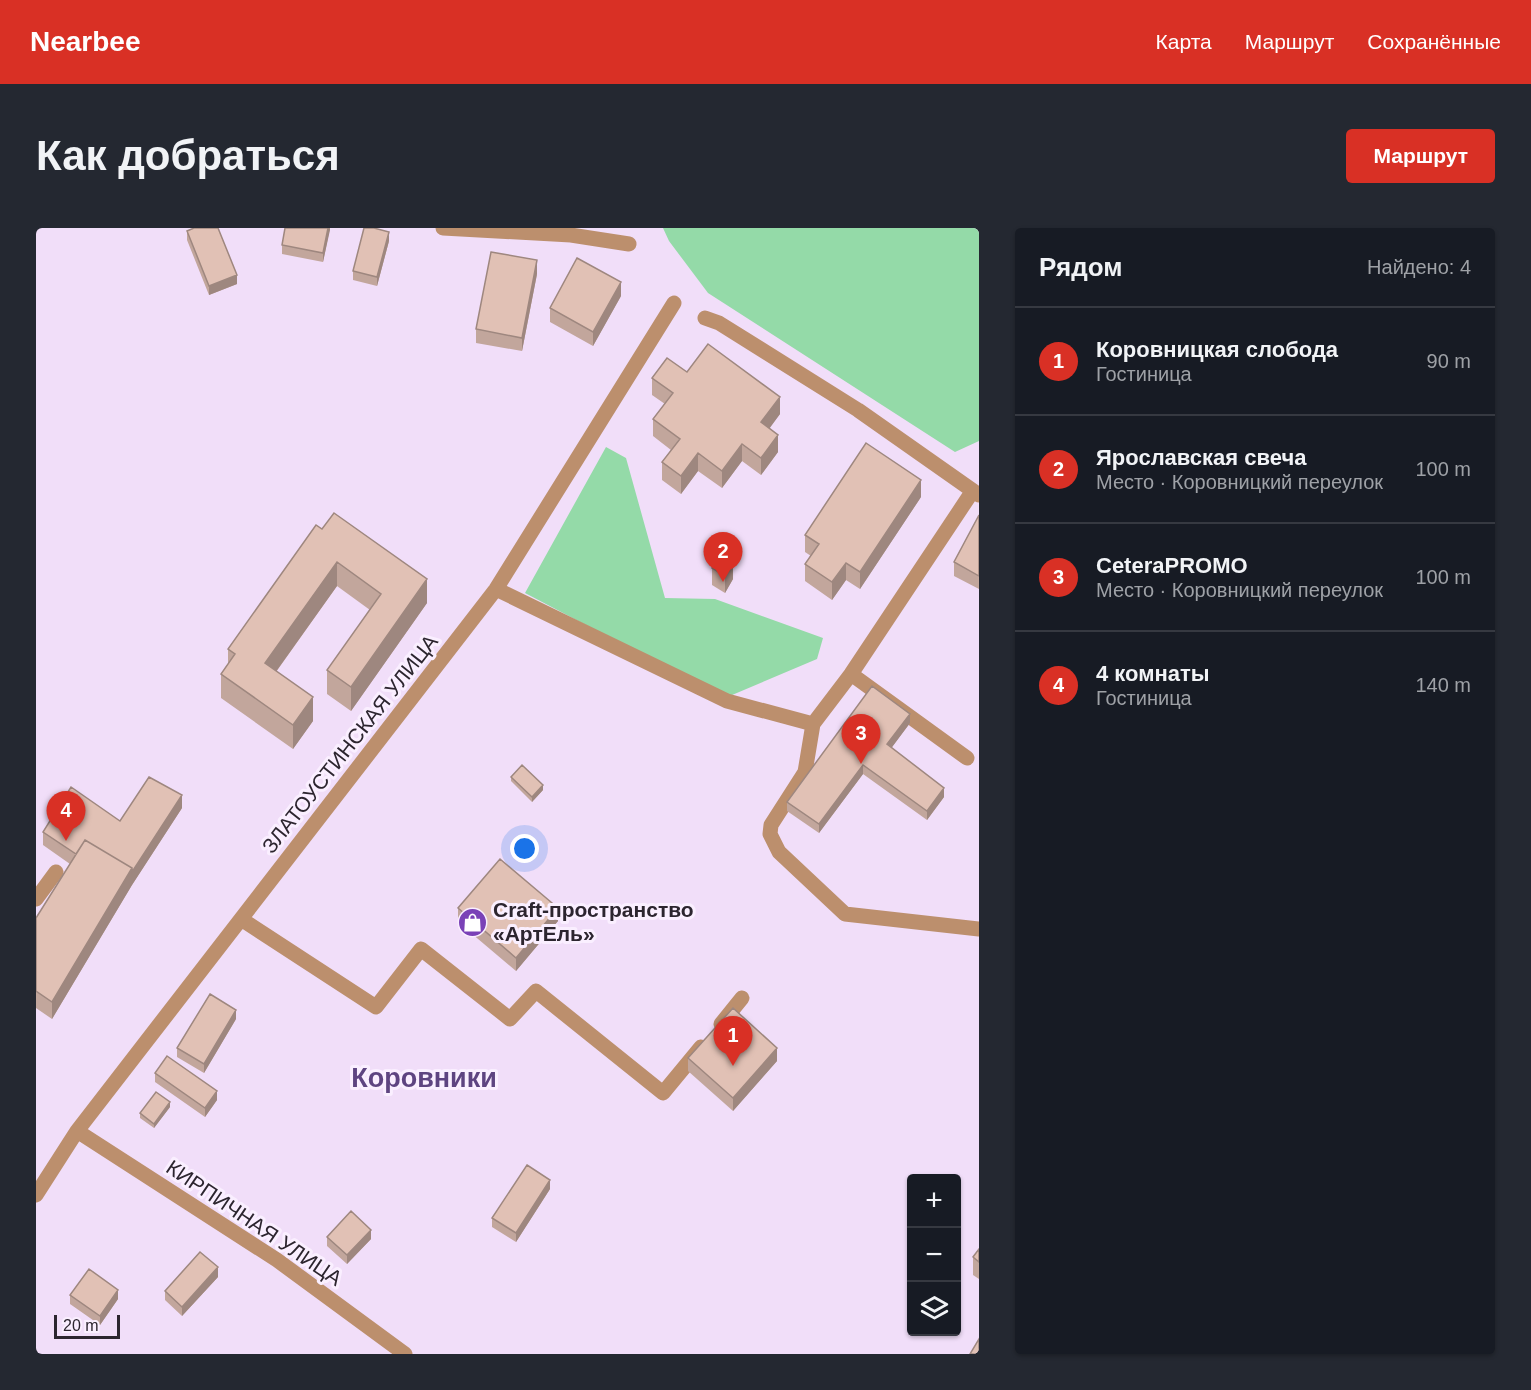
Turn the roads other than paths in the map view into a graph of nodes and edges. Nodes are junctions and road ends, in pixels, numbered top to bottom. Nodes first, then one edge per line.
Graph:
1 (443, 228) edge
2 (629, 244) dead end
3 (674, 303) dead end
4 (705, 318) dead end
5 (975, 493) edge
6 (496, 589) junction
7 (851, 674) junction
8 (813, 724) junction
9 (967, 758) dead end
10 (56, 872) dead end
11 (36, 899) edge
12 (241, 919) junction
13 (979, 929) edge
14 (742, 999) dead end
15 (77, 1131) junction
16 (37, 1188) edge
17 (405, 1354) edge

1 - 2 street
3 - 6 street, ЗЛАТОУСТИНСКАЯ УЛИЦА
4 - 5 street
5 - 7 street
6 - 8 street
6 - 12 street, ЗЛАТОУСТИНСКАЯ УЛИЦА
7 - 8 street
7 - 9 street
8 - 13 street
10 - 11 street
12 - 14 street
12 - 15 street, ЗЛАТОУСТИНСКАЯ УЛИЦА
15 - 16 street, ЗЛАТОУСТИНСКАЯ УЛИЦА
15 - 17 street, КИРПИЧНАЯ УЛИЦА

